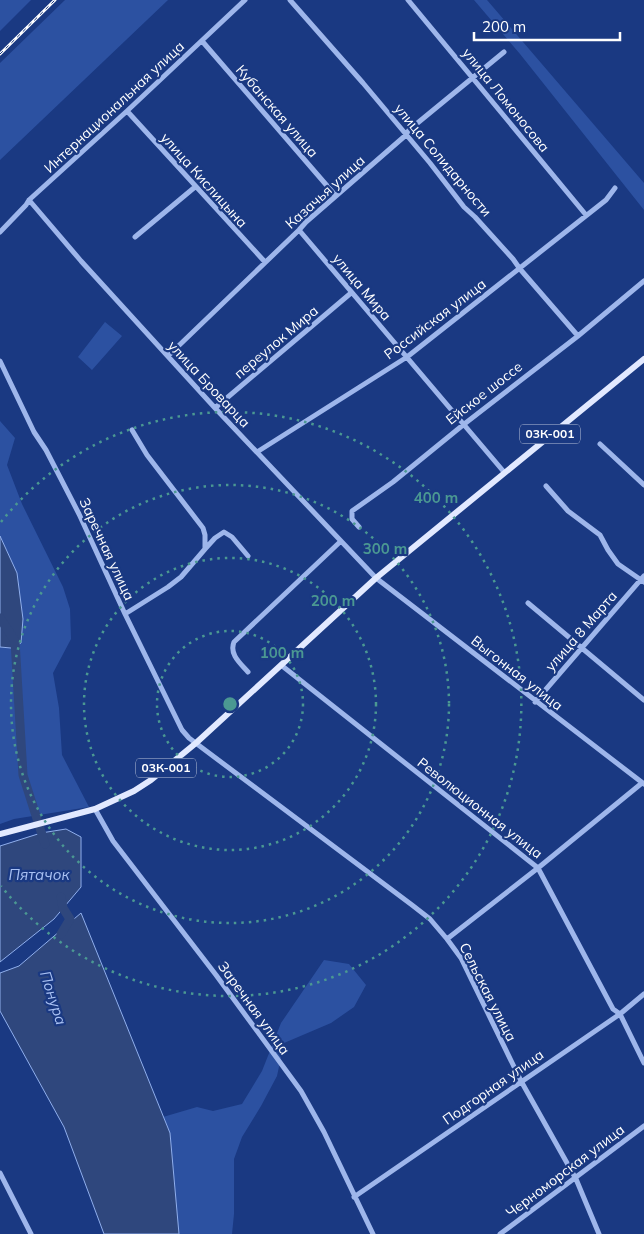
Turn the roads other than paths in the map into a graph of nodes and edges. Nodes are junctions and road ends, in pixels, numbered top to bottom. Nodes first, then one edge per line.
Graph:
1 (245, 0) edge
2 (290, 0) edge
3 (408, 0) edge
4 (202, 41) junction
5 (504, 52) dead end
6 (473, 78) junction
7 (127, 112) junction
8 (406, 135) junction
9 (195, 187) junction
10 (615, 188) dead end
11 (335, 195) junction
12 (29, 200) junction
13 (586, 215) junction
14 (299, 230) junction
15 (0, 232) edge
16 (135, 237) dead end
17 (265, 262) junction
18 (520, 269) junction
19 (644, 280) edge
20 (351, 292) junction
21 (578, 336) junction
22 (168, 356) junction
23 (407, 358) junction
24 (644, 359) edge
25 (0, 361) edge
26 (215, 408) junction
27 (463, 425) junction
28 (132, 430) dead end
29 (600, 444) dead end
30 (256, 452) junction
31 (504, 472) junction
32 (644, 485) edge
33 (546, 486) dead end
34 (359, 527) dead end
35 (341, 541) junction
36 (205, 549) junction
37 (248, 556) dead end
38 (376, 578) junction
39 (643, 579) edge
40 (528, 603) dead end
41 (125, 614) junction
42 (582, 648) junction
43 (281, 665) junction
44 (248, 672) dead end
45 (644, 700) edge
46 (535, 702) junction
47 (196, 743) junction
48 (643, 784) edge
49 (95, 809) junction
50 (0, 834) edge
51 (538, 868) junction
52 (447, 939) junction
53 (644, 994) edge
54 (620, 1014) junction
55 (644, 1063) edge
56 (521, 1081) junction
57 (644, 1126) edge
58 (0, 1173) edge
59 (576, 1179) junction
60 (354, 1197) junction
61 (31, 1234) edge
62 (374, 1234) edge
63 (500, 1234) edge
64 (599, 1234) edge

1 - 4 street, Интернациональная улица
2 - 8 street, улица Солидарности
3 - 6 street, улица Ломоносова
4 - 7 street, Интернациональная улица
4 - 11 street, Кубанская улица
5 - 6 street, Казачья улица
6 - 8 street, Казачья улица
6 - 13 street, улица Ломоносова
7 - 9 street, улица Кислицына
7 - 12 street, Интернациональная улица
8 - 11 street, Казачья улица
8 - 18 street, улица Солидарности
9 - 16 street
9 - 17 street, улица Кислицына
10 - 13 street, Российская улица
11 - 14 street, Казачья улица
12 - 15 street, Интернациональная улица
12 - 22 street, улица Броварца
13 - 18 street, Российская улица
14 - 17 street, Казачья улица
14 - 20 street, улица Мира
17 - 22 street, Казачья улица
18 - 21 street, улица Солидарности
18 - 23 street, Российская улица
19 - 21 street, Ейское шоссе
20 - 23 street, улица Мира
20 - 26 street, переулок Мира
21 - 27 street, Ейское шоссе
22 - 26 street, улица Броварца
23 - 27 street, улица Мира
23 - 30 street, Российская улица
24 - 31 main road, 03К-001
25 - 41 street, Заречная улица
26 - 30 street, улица Броварца
27 - 31 street, улица Мира
27 - 34 street, Ейское шоссе
28 - 36 street
29 - 32 street
30 - 35 street, улица Броварца
31 - 38 main road, 03К-001
33 - 39 street
35 - 38 street, улица Броварца
35 - 44 street
36 - 37 street
36 - 41 street
38 - 43 main road, 03К-001
38 - 46 street, Выгонная улица
39 - 42 street, улица 8 Марта
40 - 42 street
41 - 47 street, Заречная улица
42 - 45 street
42 - 46 street, улица 8 Марта
43 - 47 main road, 03К-001
43 - 51 street, Революционная улица
46 - 48 street, Выгонная улица
47 - 49 main road, 03К-001
47 - 52 street, Сельская улица
48 - 51 street
49 - 50 main road, 03К-001
49 - 60 street, Заречная улица
51 - 52 street
51 - 54 street, Революционная улица
52 - 56 street, Сельская улица
53 - 54 street, Подгорная улица
54 - 55 street, Революционная улица
54 - 56 street, Подгорная улица
56 - 59 street, Сельская улица
56 - 60 street, Подгорная улица
57 - 59 street, Черноморская улица
58 - 61 street
59 - 63 street, Черноморская улица
59 - 64 street, Сельская улица
60 - 62 street, Заречная улица

